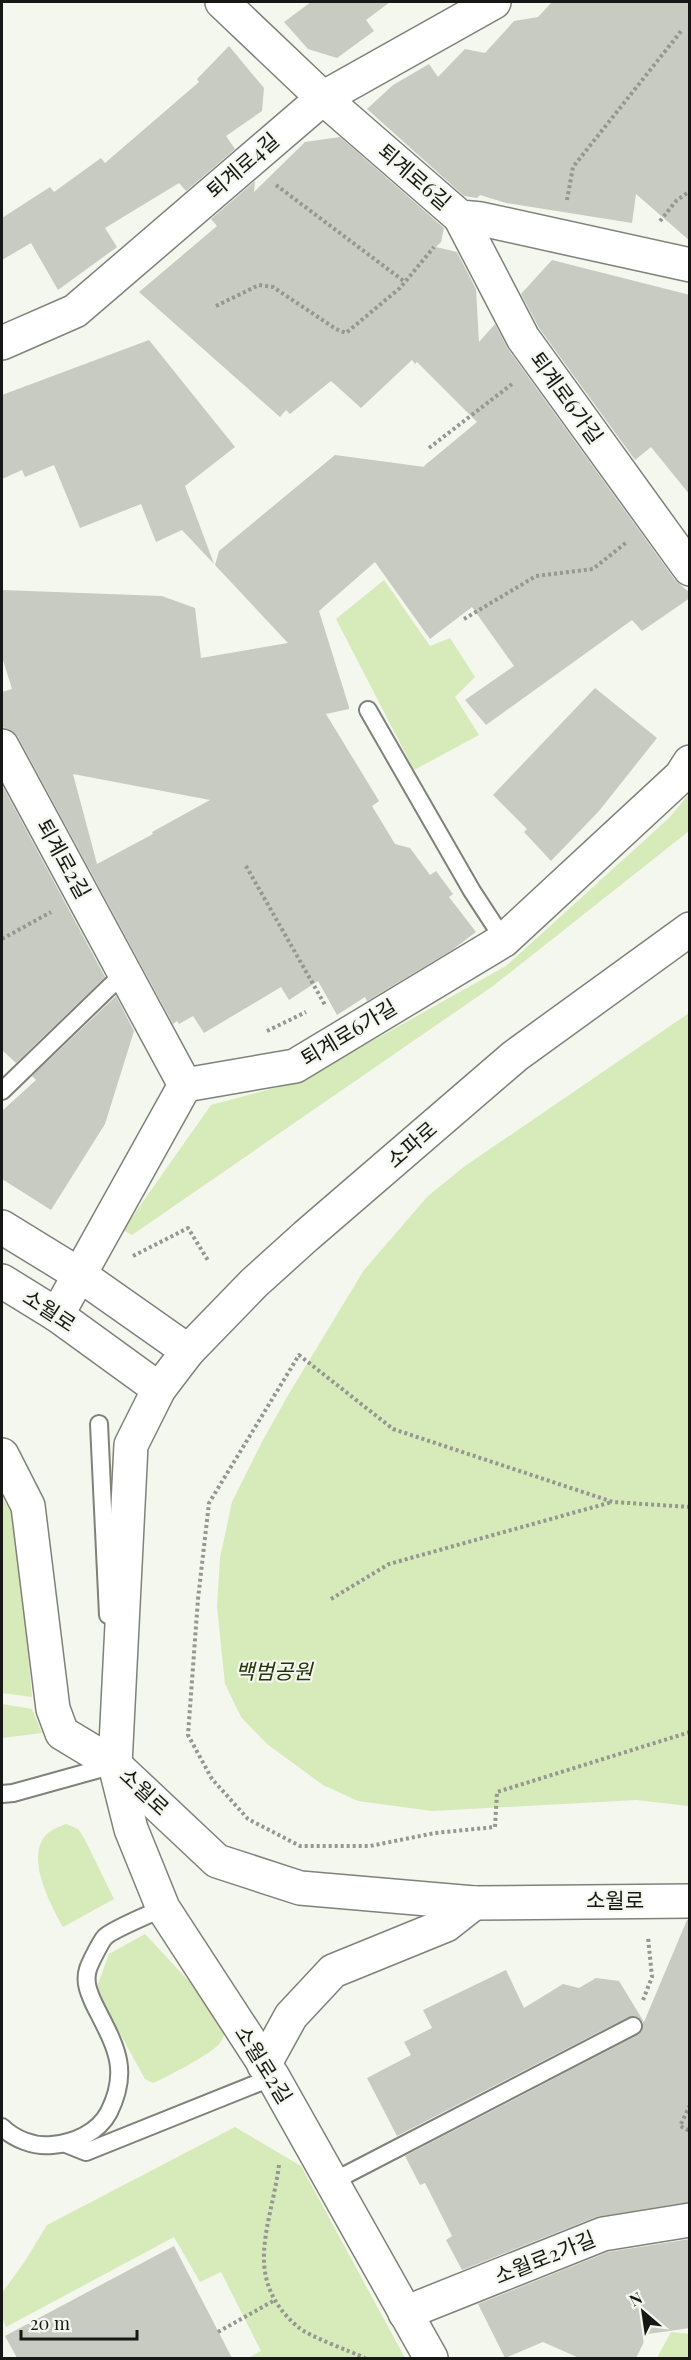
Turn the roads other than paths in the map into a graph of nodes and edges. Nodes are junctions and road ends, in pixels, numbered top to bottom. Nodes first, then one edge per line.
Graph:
1 (222, 2) edge
2 (494, 2) edge
3 (323, 98) junction
4 (460, 217) junction
5 (690, 265) edge
6 (2, 342) edge
7 (690, 569) edge
8 (368, 710) dead end
9 (2, 746) edge
10 (690, 762) edge
11 (690, 929) edge
12 (504, 940) junction
13 (125, 972) junction
14 (185, 1085) junction
15 (2, 1091) edge
16 (2, 1227) edge
17 (80, 1275) junction
18 (2, 1281) edge
19 (57, 1315) junction
20 (188, 1351) junction
21 (159, 1389) junction
22 (130, 1445) junction
23 (2, 1455) edge
24 (115, 1765) junction
25 (8, 1794) edge
26 (690, 1901) edge
27 (474, 1904) junction
28 (163, 1908) junction
29 (633, 2026) road end
30 (269, 2071) junction
31 (2, 2127) edge
32 (66, 2144) junction
33 (332, 2182) junction
34 (690, 2220) edge
35 (405, 2313) junction
36 (431, 2358) edge

1 - 3 street, 퇴계로6길
2 - 3 street, 퇴계로4길
3 - 4 street, 퇴계로6길
3 - 6 street, 퇴계로4길
4 - 5 street, 퇴계로6길
4 - 7 street, 퇴계로6가길
8 - 12 lane
9 - 13 street, 퇴계로2길
10 - 12 street, 퇴계로6가길
11 - 20 street, 소파로
12 - 14 street, 퇴계로6가길
13 - 14 street, 퇴계로2길
13 - 15 lane
14 - 17 street
16 - 17 street
17 - 19 street
17 - 20 street
18 - 19 street, 소월로
19 - 21 street, 소월로
20 - 21 street, 소파로
21 - 22 street, 소월로
22 - 24 street, 소월로
22 - 24 lane
23 - 24 street
24 - 25 lane
24 - 27 street, 소월로
24 - 28 street, 소월로2길
26 - 27 street, 소월로
27 - 30 street
28 - 30 street, 소월로2길
28 - 32 lane
29 - 33 lane
30 - 32 lane
30 - 33 street, 소월로2길
31 - 32 lane
33 - 35 street, 소월로2길
34 - 35 street, 소월로2가길
35 - 36 street, 소월로2길

